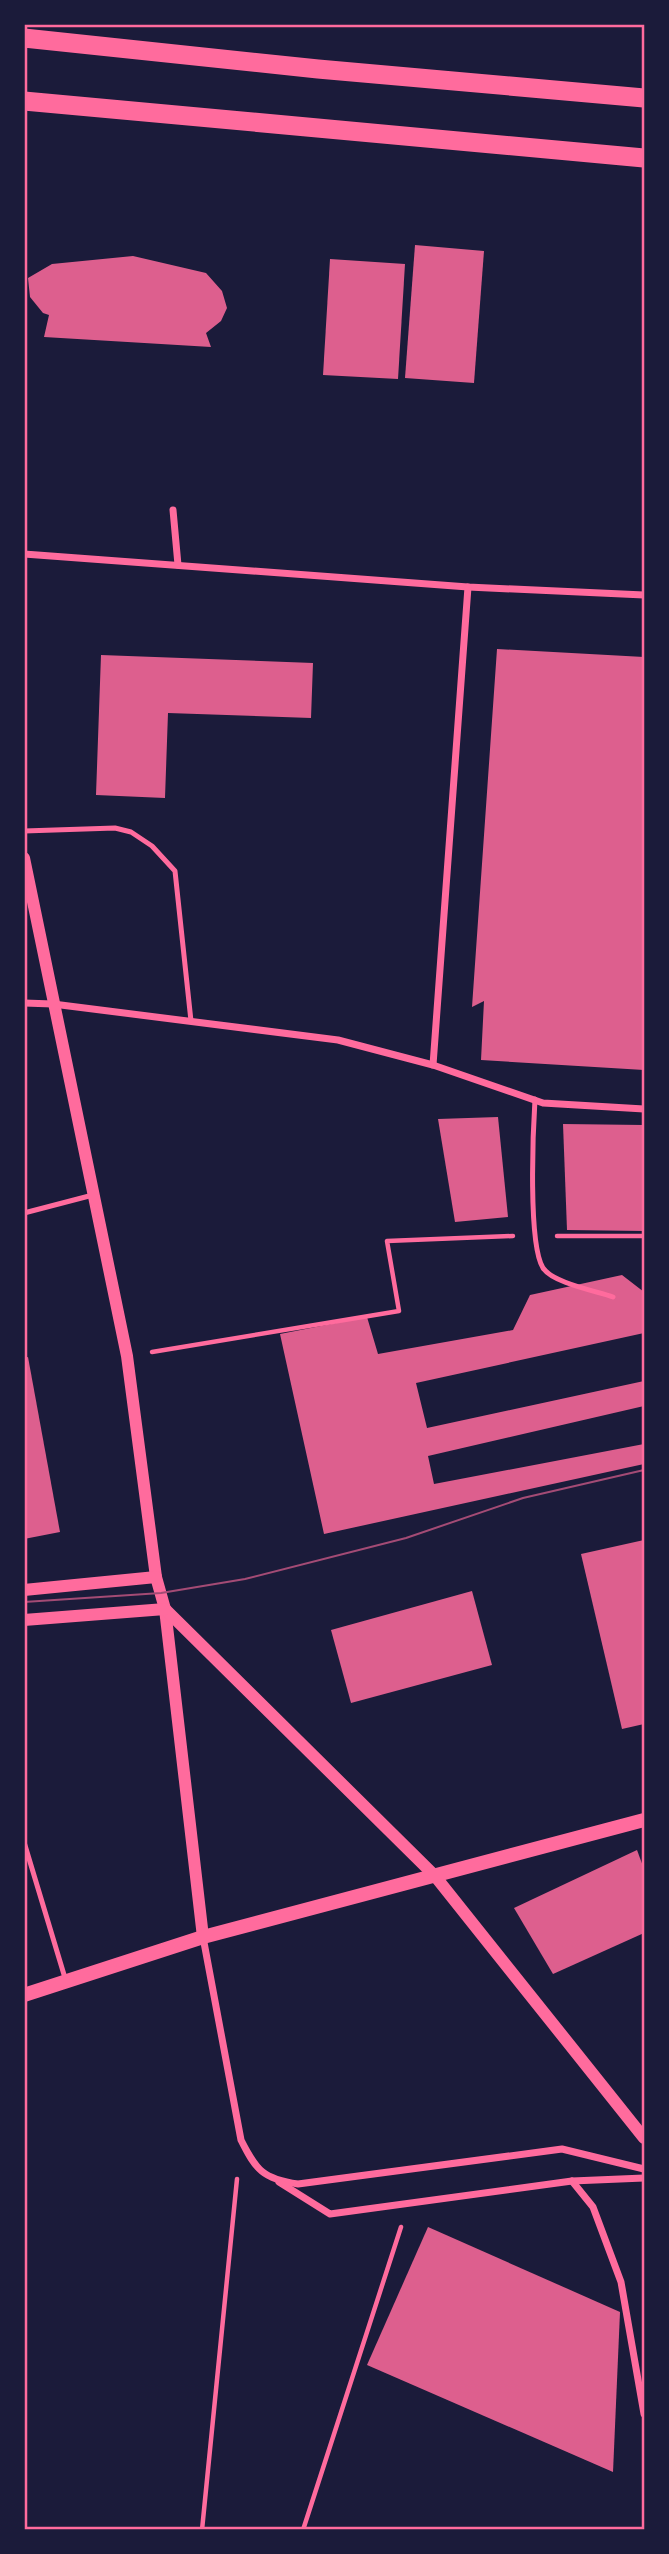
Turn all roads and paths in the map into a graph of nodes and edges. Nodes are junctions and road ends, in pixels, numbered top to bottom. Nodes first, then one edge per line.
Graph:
1 (24, 38) edge
2 (645, 98) edge
3 (24, 101) edge
4 (645, 158) edge
5 (173, 510) dead end
6 (24, 554) edge
7 (178, 565) junction
8 (468, 587) junction
9 (645, 595) edge
10 (24, 831) edge
11 (24, 858) edge
12 (24, 1003) edge
13 (53, 1004) junction
14 (191, 1021) junction
15 (433, 1065) junction
16 (535, 1099) junction
17 (645, 1109) edge
18 (93, 1195) junction
19 (24, 1213) edge
20 (535, 1236) junction
21 (645, 1236) edge
22 (613, 1297) dead end
23 (127, 1356) junction
24 (156, 1577) junction
25 (24, 1590) edge
26 (165, 1609) junction
27 (24, 1620) edge
28 (645, 1820) edge
29 (24, 1842) edge
30 (435, 1877) junction
31 (203, 1937) junction
32 (66, 1982) junction
33 (24, 1995) edge
34 (645, 2138) edge
35 (241, 2140) junction
36 (645, 2169) edge
37 (645, 2178) edge
38 (277, 2181) junction
39 (572, 2181) junction
40 (409, 2203) junction
41 (645, 2414) edge
42 (202, 2529) edge
43 (303, 2529) edge

1 - 2 highway
3 - 4 highway
5 - 7 street
6 - 7 street
7 - 8 street
8 - 9 street
8 - 15 street
10 - 14 lane
11 - 13 street
12 - 13 street
13 - 14 street
13 - 18 street
14 - 15 street
15 - 16 street
16 - 17 street
16 - 20 lane
18 - 19 lane
18 - 23 street
20 - 21 path
20 - 22 lane
20 - 23 path
23 - 24 street
24 - 25 street
24 - 26 street
26 - 27 street
26 - 30 street
26 - 31 street
28 - 30 main road
29 - 32 lane
30 - 31 main road
30 - 34 street
31 - 32 main road
31 - 35 street
32 - 33 main road
35 - 38 street
35 - 42 path
36 - 38 street
37 - 39 street
38 - 40 street
39 - 40 street
39 - 41 street
40 - 43 path

